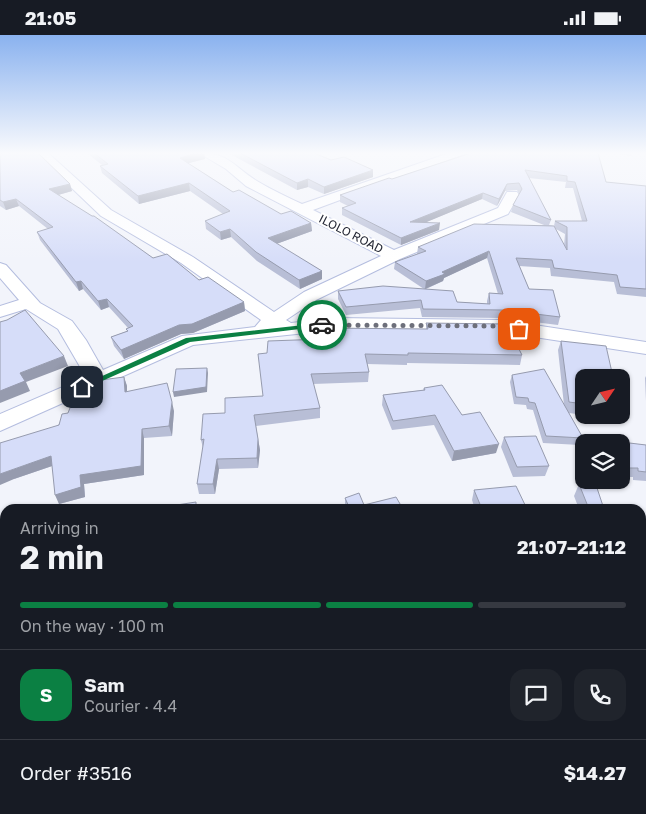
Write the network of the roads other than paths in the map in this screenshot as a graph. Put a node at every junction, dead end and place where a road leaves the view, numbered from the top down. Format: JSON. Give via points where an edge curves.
{"nodes":[{"id":1,"x":80,"y":189,"type":"edge"},
{"id":2,"x":263,"y":189,"type":"edge"},
{"id":3,"x":358,"y":189,"type":"edge"},
{"id":4,"x":512,"y":195,"type":"dead end"},
{"id":5,"x":302,"y":209,"type":"junction"},
{"id":6,"x":394,"y":255,"type":"junction"},
{"id":7,"x":0,"y":268,"type":"edge"},
{"id":8,"x":30,"y":302,"type":"junction"},
{"id":9,"x":0,"y":312,"type":"edge"},
{"id":10,"x":281,"y":324,"type":"junction"},
{"id":11,"x":646,"y":348,"type":"edge"},
{"id":12,"x":98,"y":380,"type":"junction"},
{"id":13,"x":0,"y":423,"type":"edge"}],
"edges":[{"from":1,"to":10,"type":"street","via":[[106,213],[187,260]]},
{"from":2,"to":5,"type":"street","name":"ILOLO ROAD"},
{"from":3,"to":5,"type":"street"},
{"from":4,"to":6,"type":"street","via":[[502,211]]},
{"from":5,"to":6,"type":"street","name":"ILOLO ROAD","via":[[378,250]]},
{"from":6,"to":10,"type":"street","via":[[310,297]]},
{"from":7,"to":8,"type":"street"},
{"from":8,"to":9,"type":"street"},
{"from":8,"to":12,"type":"street","via":[[65,325]]},
{"from":10,"to":11,"type":"street","via":[[501,326]]},
{"from":10,"to":12,"type":"street","via":[[252,333],[189,340]]},
{"from":12,"to":13,"type":"street"}]}
